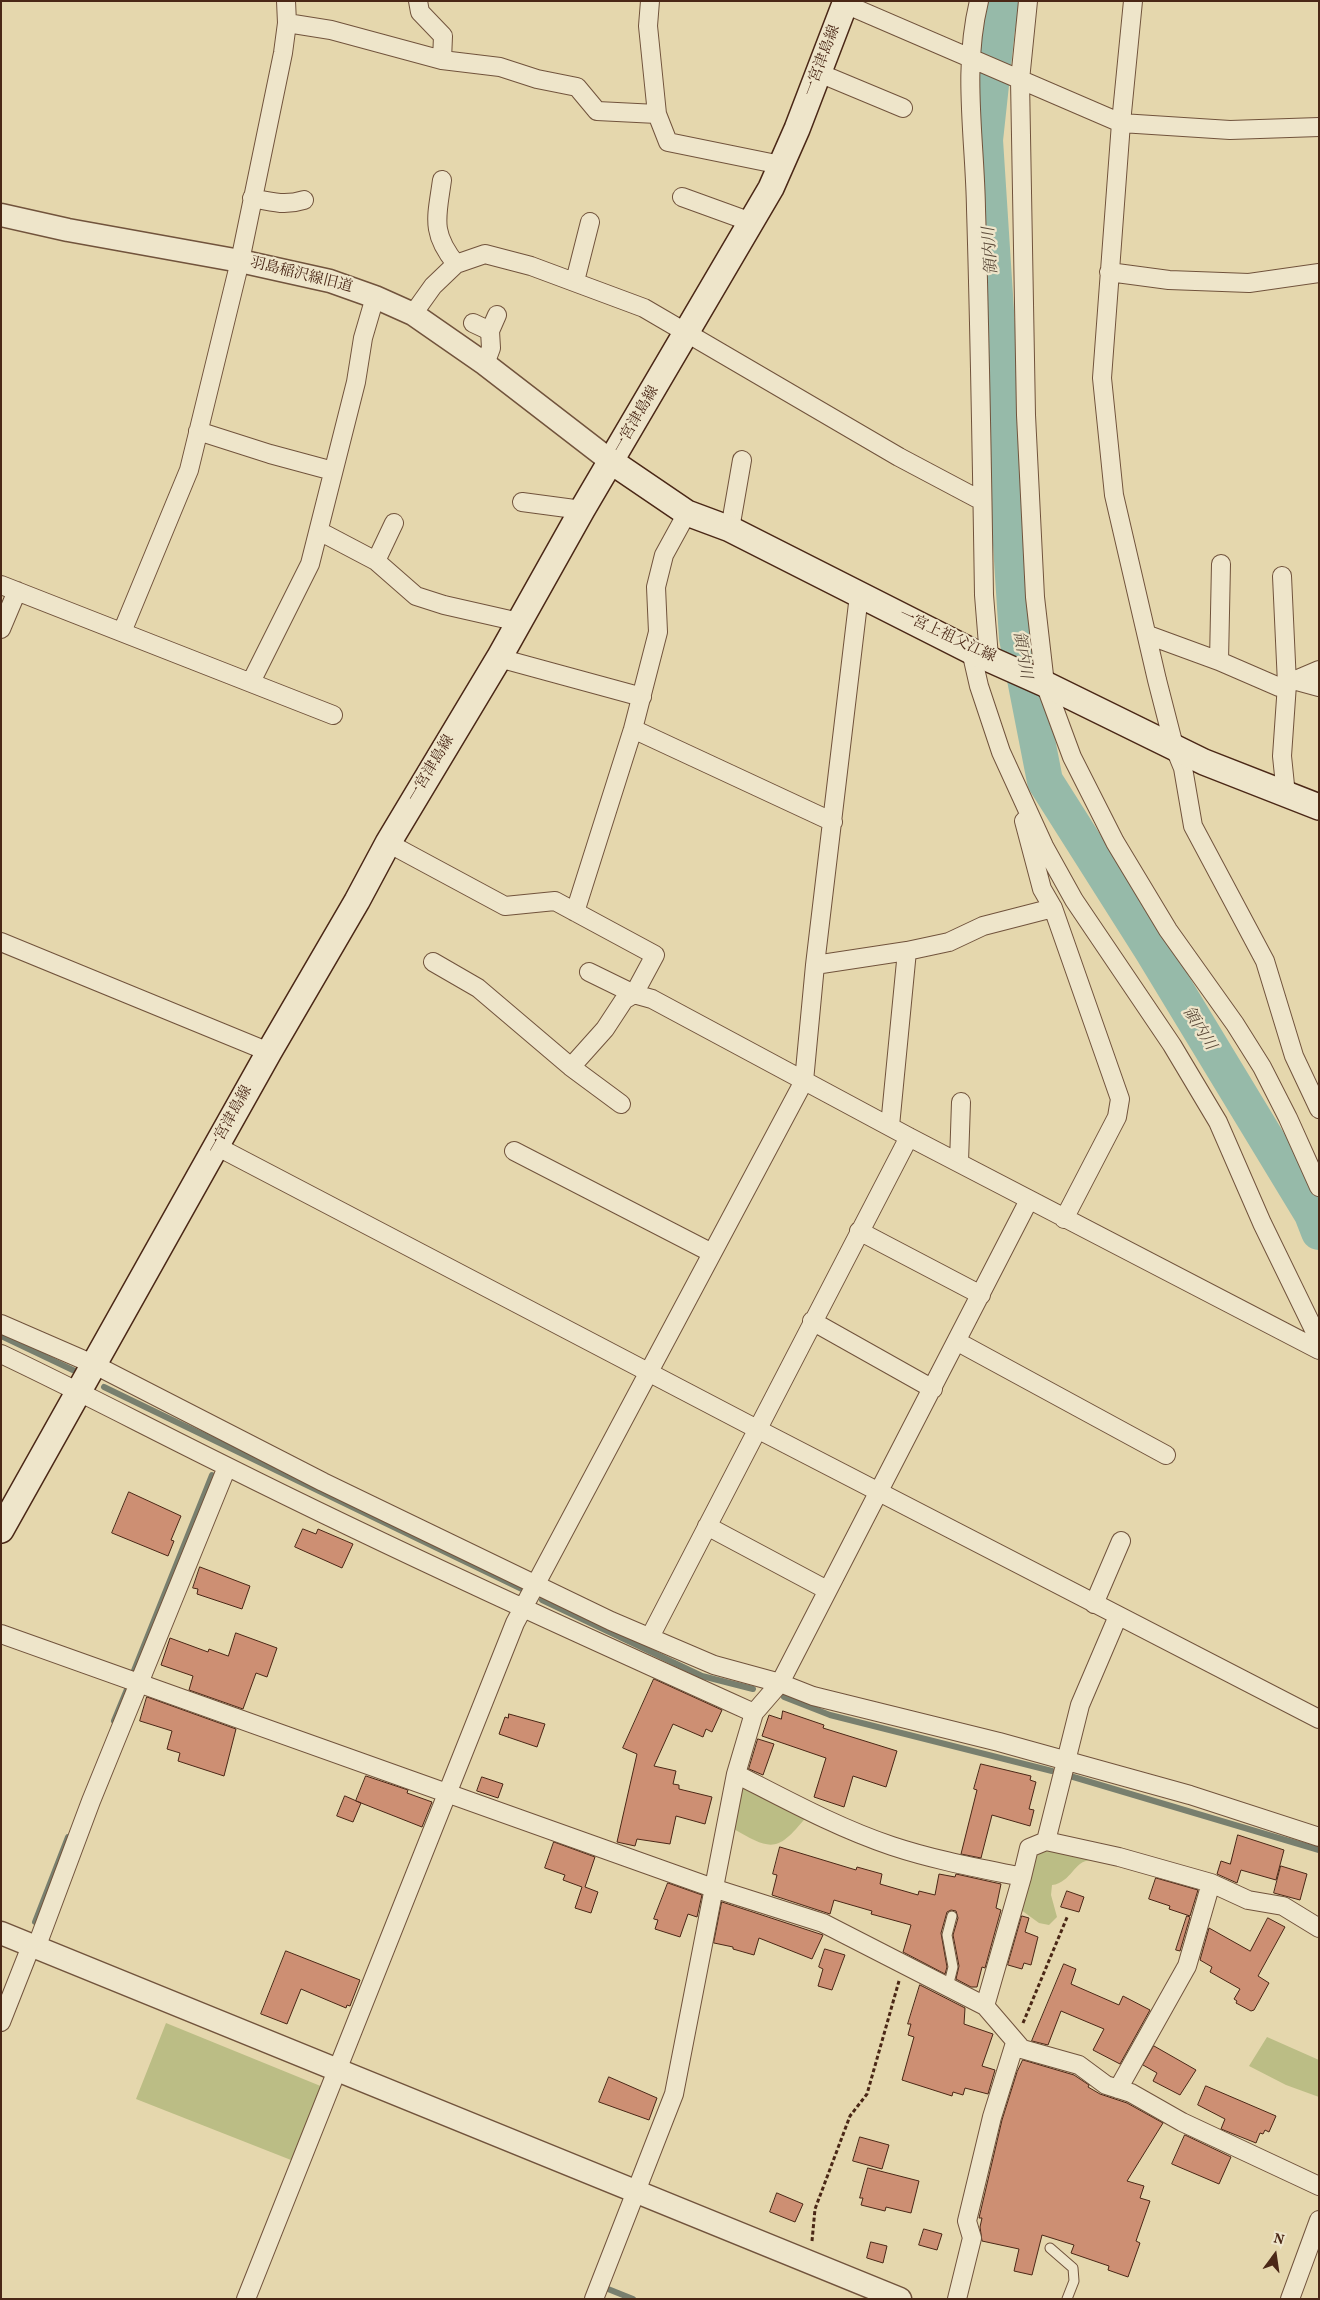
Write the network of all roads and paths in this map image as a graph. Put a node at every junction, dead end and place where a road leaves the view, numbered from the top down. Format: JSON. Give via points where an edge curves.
{"nodes":[{"id":1,"x":286,"y":1,"type":"edge"},
{"id":2,"x":418,"y":1,"type":"edge"},
{"id":3,"x":650,"y":1,"type":"edge"},
{"id":4,"x":979,"y":1,"type":"edge"},
{"id":5,"x":1028,"y":1,"type":"edge"},
{"id":6,"x":1133,"y":1,"type":"edge"},
{"id":7,"x":845,"y":3,"type":"edge"},
{"id":8,"x":287,"y":22,"type":"junction"},
{"id":9,"x":972,"y":59,"type":"junction"},
{"id":10,"x":442,"y":60,"type":"junction"},
{"id":11,"x":819,"y":72,"type":"junction"},
{"id":12,"x":1017,"y":78,"type":"junction"},
{"id":13,"x":903,"y":108,"type":"dead end"},
{"id":14,"x":657,"y":114,"type":"junction"},
{"id":15,"x":1121,"y":123,"type":"junction"},
{"id":16,"x":1319,"y":127,"type":"edge"},
{"id":17,"x":781,"y":165,"type":"junction"},
{"id":18,"x":442,"y":180,"type":"dead end"},
{"id":19,"x":682,"y":197,"type":"dead end"},
{"id":20,"x":252,"y":198,"type":"junction"},
{"id":21,"x":304,"y":200,"type":"dead end"},
{"id":22,"x":1,"y":215,"type":"edge"},
{"id":23,"x":590,"y":222,"type":"dead end"},
{"id":24,"x":751,"y":222,"type":"junction"},
{"id":25,"x":240,"y":261,"type":"junction"},
{"id":26,"x":456,"y":264,"type":"junction"},
{"id":27,"x":1110,"y":272,"type":"junction"},
{"id":28,"x":1319,"y":273,"type":"edge"},
{"id":29,"x":575,"y":281,"type":"junction"},
{"id":30,"x":375,"y":297,"type":"junction"},
{"id":31,"x":413,"y":314,"type":"junction"},
{"id":32,"x":473,"y":323,"type":"dead end"},
{"id":33,"x":688,"y":332,"type":"junction"},
{"id":34,"x":485,"y":364,"type":"junction"},
{"id":35,"x":198,"y":431,"type":"junction"},
{"id":36,"x":742,"y":460,"type":"dead end"},
{"id":37,"x":612,"y":462,"type":"junction"},
{"id":38,"x":333,"y":471,"type":"junction"},
{"id":39,"x":982,"y":501,"type":"junction"},
{"id":40,"x":522,"y":502,"type":"dead end"},
{"id":41,"x":582,"y":510,"type":"junction"},
{"id":42,"x":688,"y":513,"type":"junction"},
{"id":43,"x":394,"y":523,"type":"dead end"},
{"id":44,"x":730,"y":529,"type":"junction"},
{"id":45,"x":319,"y":531,"type":"junction"},
{"id":46,"x":376,"y":560,"type":"junction"},
{"id":47,"x":1221,"y":564,"type":"dead end"},
{"id":48,"x":1282,"y":576,"type":"dead end"},
{"id":49,"x":9,"y":588,"type":"edge"},
{"id":50,"x":859,"y":595,"type":"junction"},
{"id":51,"x":519,"y":622,"type":"junction"},
{"id":52,"x":1,"y":629,"type":"edge"},
{"id":53,"x":122,"y":632,"type":"junction"},
{"id":54,"x":1148,"y":635,"type":"junction"},
{"id":55,"x":985,"y":656,"type":"junction"},
{"id":56,"x":499,"y":658,"type":"junction"},
{"id":57,"x":1219,"y":661,"type":"junction"},
{"id":58,"x":1319,"y":670,"type":"edge"},
{"id":59,"x":251,"y":682,"type":"junction"},
{"id":60,"x":1041,"y":682,"type":"junction"},
{"id":61,"x":1292,"y":682,"type":"junction"},
{"id":62,"x":1319,"y":687,"type":"edge"},
{"id":63,"x":642,"y":697,"type":"junction"},
{"id":64,"x":333,"y":715,"type":"dead end"},
{"id":65,"x":633,"y":729,"type":"junction"},
{"id":66,"x":1174,"y":746,"type":"junction"},
{"id":67,"x":1014,"y":779,"type":"junction"},
{"id":68,"x":1286,"y":795,"type":"junction"},
{"id":69,"x":1319,"y":807,"type":"edge"},
{"id":70,"x":833,"y":822,"type":"junction"},
{"id":71,"x":388,"y":844,"type":"junction"},
{"id":72,"x":1053,"y":908,"type":"junction"},
{"id":73,"x":575,"y":912,"type":"junction"},
{"id":74,"x":1,"y":942,"type":"edge"},
{"id":75,"x":907,"y":951,"type":"junction"},
{"id":76,"x":433,"y":962,"type":"dead end"},
{"id":77,"x":815,"y":965,"type":"junction"},
{"id":78,"x":589,"y":972,"type":"dead end"},
{"id":79,"x":634,"y":994,"type":"junction"},
{"id":80,"x":270,"y":1052,"type":"junction"},
{"id":81,"x":571,"y":1067,"type":"junction"},
{"id":82,"x":804,"y":1081,"type":"junction"},
{"id":83,"x":962,"y":1102,"type":"dead end"},
{"id":84,"x":620,"y":1104,"type":"dead end"},
{"id":85,"x":1319,"y":1109,"type":"edge"},
{"id":86,"x":890,"y":1126,"type":"junction"},
{"id":87,"x":908,"y":1137,"type":"junction"},
{"id":88,"x":216,"y":1146,"type":"junction"},
{"id":89,"x":514,"y":1151,"type":"dead end"},
{"id":90,"x":959,"y":1162,"type":"junction"},
{"id":91,"x":1319,"y":1187,"type":"edge"},
{"id":92,"x":1029,"y":1200,"type":"junction"},
{"id":93,"x":1064,"y":1219,"type":"junction"},
{"id":94,"x":859,"y":1231,"type":"junction"},
{"id":95,"x":712,"y":1253,"type":"junction"},
{"id":96,"x":981,"y":1295,"type":"junction"},
{"id":97,"x":812,"y":1321,"type":"junction"},
{"id":98,"x":1,"y":1324,"type":"edge"},
{"id":99,"x":1319,"y":1340,"type":"edge"},
{"id":100,"x":958,"y":1342,"type":"junction"},
{"id":101,"x":1319,"y":1350,"type":"edge"},
{"id":102,"x":1,"y":1354,"type":"edge"},
{"id":103,"x":93,"y":1364,"type":"junction"},
{"id":104,"x":650,"y":1372,"type":"junction"},
{"id":105,"x":933,"y":1389,"type":"junction"},
{"id":106,"x":79,"y":1390,"type":"junction"},
{"id":107,"x":757,"y":1429,"type":"junction"},
{"id":108,"x":1166,"y":1455,"type":"dead end"},
{"id":109,"x":227,"y":1467,"type":"junction"},
{"id":110,"x":880,"y":1493,"type":"junction"},
{"id":111,"x":707,"y":1526,"type":"junction"},
{"id":112,"x":1,"y":1530,"type":"edge"},
{"id":113,"x":1121,"y":1541,"type":"dead end"},
{"id":114,"x":536,"y":1585,"type":"junction"},
{"id":115,"x":828,"y":1590,"type":"junction"},
{"id":116,"x":1094,"y":1604,"type":"junction"},
{"id":117,"x":523,"y":1608,"type":"junction"},
{"id":118,"x":1118,"y":1616,"type":"junction"},
{"id":119,"x":1,"y":1634,"type":"edge"},
{"id":120,"x":650,"y":1637,"type":"junction"},
{"id":121,"x":780,"y":1683,"type":"junction"},
{"id":122,"x":139,"y":1684,"type":"junction"},
{"id":123,"x":754,"y":1713,"type":"junction"},
{"id":124,"x":1319,"y":1719,"type":"edge"},
{"id":125,"x":1066,"y":1761,"type":"junction"},
{"id":126,"x":736,"y":1774,"type":"junction"},
{"id":127,"x":447,"y":1792,"type":"junction"},
{"id":128,"x":1319,"y":1837,"type":"edge"},
{"id":129,"x":1046,"y":1841,"type":"junction"},
{"id":130,"x":1022,"y":1877,"type":"junction"},
{"id":131,"x":1211,"y":1883,"type":"junction"},
{"id":132,"x":713,"y":1888,"type":"junction"},
{"id":133,"x":1068,"y":1915,"type":"dead end"},
{"id":134,"x":952,"y":1916,"type":"dead end"},
{"id":135,"x":1319,"y":1928,"type":"edge"},
{"id":136,"x":1,"y":1934,"type":"edge"},
{"id":137,"x":34,"y":1947,"type":"junction"},
{"id":138,"x":904,"y":1964,"type":"junction"},
{"id":139,"x":948,"y":1987,"type":"junction"},
{"id":140,"x":985,"y":2006,"type":"junction"},
{"id":141,"x":1,"y":2022,"type":"edge"},
{"id":142,"x":1015,"y":2043,"type":"junction"},
{"id":143,"x":337,"y":2070,"type":"junction"},
{"id":144,"x":1118,"y":2089,"type":"junction"},
{"id":145,"x":1319,"y":2186,"type":"edge"},
{"id":146,"x":637,"y":2192,"type":"junction"},
{"id":147,"x":1319,"y":2220,"type":"edge"},
{"id":148,"x":1050,"y":2248,"type":"dead end"},
{"id":149,"x":807,"y":2261,"type":"junction"},
{"id":150,"x":246,"y":2299,"type":"edge"},
{"id":151,"x":594,"y":2299,"type":"edge"},
{"id":152,"x":900,"y":2299,"type":"edge"},
{"id":153,"x":957,"y":2299,"type":"edge"},
{"id":154,"x":1067,"y":2299,"type":"edge"},
{"id":155,"x":1290,"y":2299,"type":"edge"}],
"edges":[{"from":1,"to":8,"type":"street"},
{"from":2,"to":10,"type":"street","via":[[420,12],[443,36]]},
{"from":3,"to":14,"type":"street","via":[[648,26]]},
{"from":4,"to":9,"type":"street"},
{"from":5,"to":12,"type":"street"},
{"from":6,"to":15,"type":"street"},
{"from":7,"to":9,"type":"street"},
{"from":7,"to":11,"type":"main road","name":"一宮津島線"},
{"from":8,"to":10,"type":"street"},
{"from":8,"to":20,"type":"street"},
{"from":9,"to":12,"type":"street"},
{"from":9,"to":39,"type":"street","via":[[970,88],[976,207]]},
{"from":10,"to":14,"type":"street","via":[[500,67],[577,87],[598,111]]},
{"from":11,"to":13,"type":"street"},
{"from":11,"to":17,"type":"main road","name":"一宮津島線"},
{"from":12,"to":15,"type":"street"},
{"from":12,"to":60,"type":"street","via":[[1026,424]]},
{"from":14,"to":17,"type":"street","via":[[668,142]]},
{"from":15,"to":16,"type":"street","via":[[1230,130]]},
{"from":15,"to":27,"type":"street"},
{"from":17,"to":24,"type":"main road","name":"一宮津島線"},
{"from":18,"to":26,"type":"street","via":[[436,225],[443,248]]},
{"from":19,"to":24,"type":"street"},
{"from":20,"to":21,"type":"street","via":[[279,204]]},
{"from":20,"to":25,"type":"street"},
{"from":22,"to":25,"type":"street","name":"羽島稲沢線旧道"},
{"from":23,"to":29,"type":"street"},
{"from":24,"to":33,"type":"main road","name":"一宮津島線"},
{"from":25,"to":30,"type":"street","name":"羽島稲沢線旧道","via":[[330,281]]},
{"from":25,"to":35,"type":"street"},
{"from":26,"to":29,"type":"street","via":[[485,254]]},
{"from":26,"to":31,"type":"street","via":[[433,286]]},
{"from":27,"to":28,"type":"street","via":[[1168,280],[1249,283]]},
{"from":27,"to":54,"type":"street","via":[[1102,378],[1114,496]]},
{"from":29,"to":33,"type":"street","via":[[644,308]]},
{"from":30,"to":31,"type":"street","name":"羽島稲沢線旧道"},
{"from":30,"to":38,"type":"street"},
{"from":31,"to":34,"type":"street","name":"羽島稲沢線旧道"},
{"from":32,"to":34,"type":"street","via":[[493,323],[491,348]]},
{"from":33,"to":37,"type":"main road","name":"一宮津島線"},
{"from":33,"to":39,"type":"street","via":[[798,399]]},
{"from":34,"to":37,"type":"street","name":"羽島稲沢線旧道"},
{"from":35,"to":38,"type":"street"},
{"from":35,"to":53,"type":"street","via":[[189,470]]},
{"from":36,"to":44,"type":"street"},
{"from":37,"to":41,"type":"main road","name":"一宮津島線"},
{"from":37,"to":42,"type":"main road","name":"一宮上祖父江線"},
{"from":38,"to":45,"type":"street"},
{"from":39,"to":55,"type":"street"},
{"from":40,"to":41,"type":"street"},
{"from":41,"to":51,"type":"main road","name":"一宮津島線"},
{"from":42,"to":44,"type":"main road","name":"一宮上祖父江線"},
{"from":42,"to":63,"type":"street","via":[[664,555],[656,587],[658,632]]},
{"from":43,"to":46,"type":"street"},
{"from":44,"to":50,"type":"main road","name":"一宮上祖父江線"},
{"from":45,"to":46,"type":"street"},
{"from":45,"to":59,"type":"street","via":[[310,564]]},
{"from":46,"to":51,"type":"street","via":[[416,596]]},
{"from":47,"to":57,"type":"street"},
{"from":48,"to":61,"type":"street"},
{"from":49,"to":52,"type":"street"},
{"from":49,"to":53,"type":"street"},
{"from":50,"to":55,"type":"main road","name":"一宮上祖父江線"},
{"from":50,"to":70,"type":"street"},
{"from":51,"to":56,"type":"main road","name":"一宮津島線"},
{"from":53,"to":59,"type":"street"},
{"from":54,"to":57,"type":"street"},
{"from":54,"to":66,"type":"street"},
{"from":55,"to":60,"type":"main road","name":"一宮上祖父江線"},
{"from":55,"to":67,"type":"street","via":[[979,686],[1001,752]]},
{"from":56,"to":63,"type":"street"},
{"from":56,"to":71,"type":"main road","name":"一宮津島線"},
{"from":57,"to":61,"type":"street","via":[[1279,687]]},
{"from":58,"to":61,"type":"street"},
{"from":59,"to":64,"type":"street"},
{"from":60,"to":66,"type":"main road","name":"一宮上祖父江線"},
{"from":60,"to":91,"type":"street","via":[[1072,757],[1115,842],[1168,930],[1262,1067]]},
{"from":61,"to":62,"type":"street"},
{"from":61,"to":68,"type":"street","via":[[1282,756]]},
{"from":63,"to":65,"type":"street"},
{"from":65,"to":70,"type":"street"},
{"from":65,"to":73,"type":"street"},
{"from":66,"to":68,"type":"main road","name":"一宮上祖父江線","via":[[1204,762]]},
{"from":66,"to":85,"type":"street","via":[[1183,768],[1193,826],[1266,961],[1294,1056]]},
{"from":67,"to":72,"type":"street","via":[[1042,889]]},
{"from":67,"to":99,"type":"street","via":[[1044,846],[1074,900],[1172,1045],[1218,1122],[1262,1223]]},
{"from":68,"to":69,"type":"main road","name":"一宮上祖父江線"},
{"from":70,"to":77,"type":"street"},
{"from":71,"to":73,"type":"street","via":[[505,906],[555,901]]},
{"from":71,"to":80,"type":"main road","name":"一宮津島線"},
{"from":72,"to":75,"type":"street","via":[[984,926],[949,942]]},
{"from":72,"to":93,"type":"street","via":[[1120,1099],[1117,1117]]},
{"from":73,"to":79,"type":"street","via":[[655,955]]},
{"from":74,"to":80,"type":"street"},
{"from":75,"to":77,"type":"street"},
{"from":75,"to":86,"type":"street"},
{"from":76,"to":81,"type":"street","via":[[478,988]]},
{"from":77,"to":82,"type":"street"},
{"from":78,"to":79,"type":"street"},
{"from":79,"to":81,"type":"street","via":[[624,1000],[605,1029]]},
{"from":79,"to":82,"type":"street","via":[[652,999]]},
{"from":80,"to":88,"type":"main road","name":"一宮津島線"},
{"from":81,"to":84,"type":"street"},
{"from":82,"to":86,"type":"street"},
{"from":82,"to":95,"type":"street"},
{"from":83,"to":90,"type":"street"},
{"from":86,"to":87,"type":"street"},
{"from":87,"to":90,"type":"street"},
{"from":87,"to":94,"type":"street"},
{"from":88,"to":103,"type":"main road","name":"一宮津島線"},
{"from":88,"to":104,"type":"street"},
{"from":89,"to":95,"type":"street"},
{"from":90,"to":92,"type":"street"},
{"from":92,"to":93,"type":"street"},
{"from":92,"to":96,"type":"street"},
{"from":93,"to":101,"type":"street"},
{"from":94,"to":96,"type":"street"},
{"from":94,"to":97,"type":"street"},
{"from":95,"to":104,"type":"street"},
{"from":96,"to":100,"type":"street"},
{"from":97,"to":105,"type":"street"},
{"from":97,"to":107,"type":"street"},
{"from":98,"to":103,"type":"street"},
{"from":100,"to":105,"type":"street"},
{"from":100,"to":108,"type":"street"},
{"from":102,"to":106,"type":"street"},
{"from":103,"to":106,"type":"main road","name":"一宮津島線"},
{"from":103,"to":114,"type":"street","via":[[322,1482]]},
{"from":104,"to":107,"type":"street"},
{"from":104,"to":114,"type":"street"},
{"from":105,"to":110,"type":"street"},
{"from":106,"to":109,"type":"street"},
{"from":106,"to":112,"type":"main road","name":"一宮津島線"},
{"from":107,"to":110,"type":"street"},
{"from":107,"to":111,"type":"street"},
{"from":109,"to":117,"type":"street"},
{"from":109,"to":122,"type":"street"},
{"from":110,"to":115,"type":"street"},
{"from":110,"to":116,"type":"street"},
{"from":111,"to":115,"type":"street"},
{"from":111,"to":120,"type":"street"},
{"from":113,"to":116,"type":"street"},
{"from":114,"to":117,"type":"street"},
{"from":114,"to":120,"type":"street"},
{"from":115,"to":121,"type":"street"},
{"from":116,"to":118,"type":"street"},
{"from":117,"to":123,"type":"street"},
{"from":117,"to":127,"type":"street"},
{"from":118,"to":124,"type":"street"},
{"from":118,"to":125,"type":"street","via":[[1080,1705]]},
{"from":119,"to":122,"type":"street"},
{"from":120,"to":121,"type":"street","via":[[714,1665]]},
{"from":121,"to":123,"type":"street"},
{"from":121,"to":125,"type":"street","via":[[813,1696]]},
{"from":122,"to":127,"type":"street"},
{"from":122,"to":137,"type":"street"},
{"from":123,"to":126,"type":"street"},
{"from":125,"to":128,"type":"street","via":[[1190,1795]]},
{"from":125,"to":129,"type":"street"},
{"from":126,"to":130,"type":"street","via":[[824,1819],[892,1846]]},
{"from":126,"to":132,"type":"street"},
{"from":127,"to":132,"type":"street"},
{"from":127,"to":143,"type":"street"},
{"from":129,"to":130,"type":"street","via":[[1029,1848]]},
{"from":129,"to":131,"type":"street","via":[[1119,1857]]},
{"from":130,"to":140,"type":"street"},
{"from":131,"to":135,"type":"street","via":[[1248,1900],[1283,1906]]},
{"from":131,"to":144,"type":"street","via":[[1187,1966]]},
{"from":132,"to":138,"type":"street","via":[[823,1923]]},
{"from":132,"to":146,"type":"street","via":[[674,2094]]},
{"from":133,"to":142,"type":"path"},
{"from":134,"to":139,"type":"lane","via":[[947,1935],[953,1967]]},
{"from":136,"to":137,"type":"street"},
{"from":137,"to":141,"type":"street"},
{"from":137,"to":143,"type":"street"},
{"from":138,"to":139,"type":"street"},
{"from":138,"to":149,"type":"path","via":[[868,2094],[850,2116],[815,2209]]},
{"from":139,"to":140,"type":"street"},
{"from":140,"to":142,"type":"street"},
{"from":142,"to":144,"type":"street","via":[[1022,2049],[1079,2065],[1106,2085]]},
{"from":142,"to":153,"type":"street","via":[[992,2117],[967,2221],[972,2238]]},
{"from":143,"to":146,"type":"street"},
{"from":143,"to":150,"type":"street"},
{"from":144,"to":145,"type":"street"},
{"from":146,"to":149,"type":"street"},
{"from":146,"to":151,"type":"street"},
{"from":147,"to":155,"type":"street"},
{"from":148,"to":154,"type":"lane","via":[[1073,2268],[1074,2281]]},
{"from":149,"to":152,"type":"street"}]}
